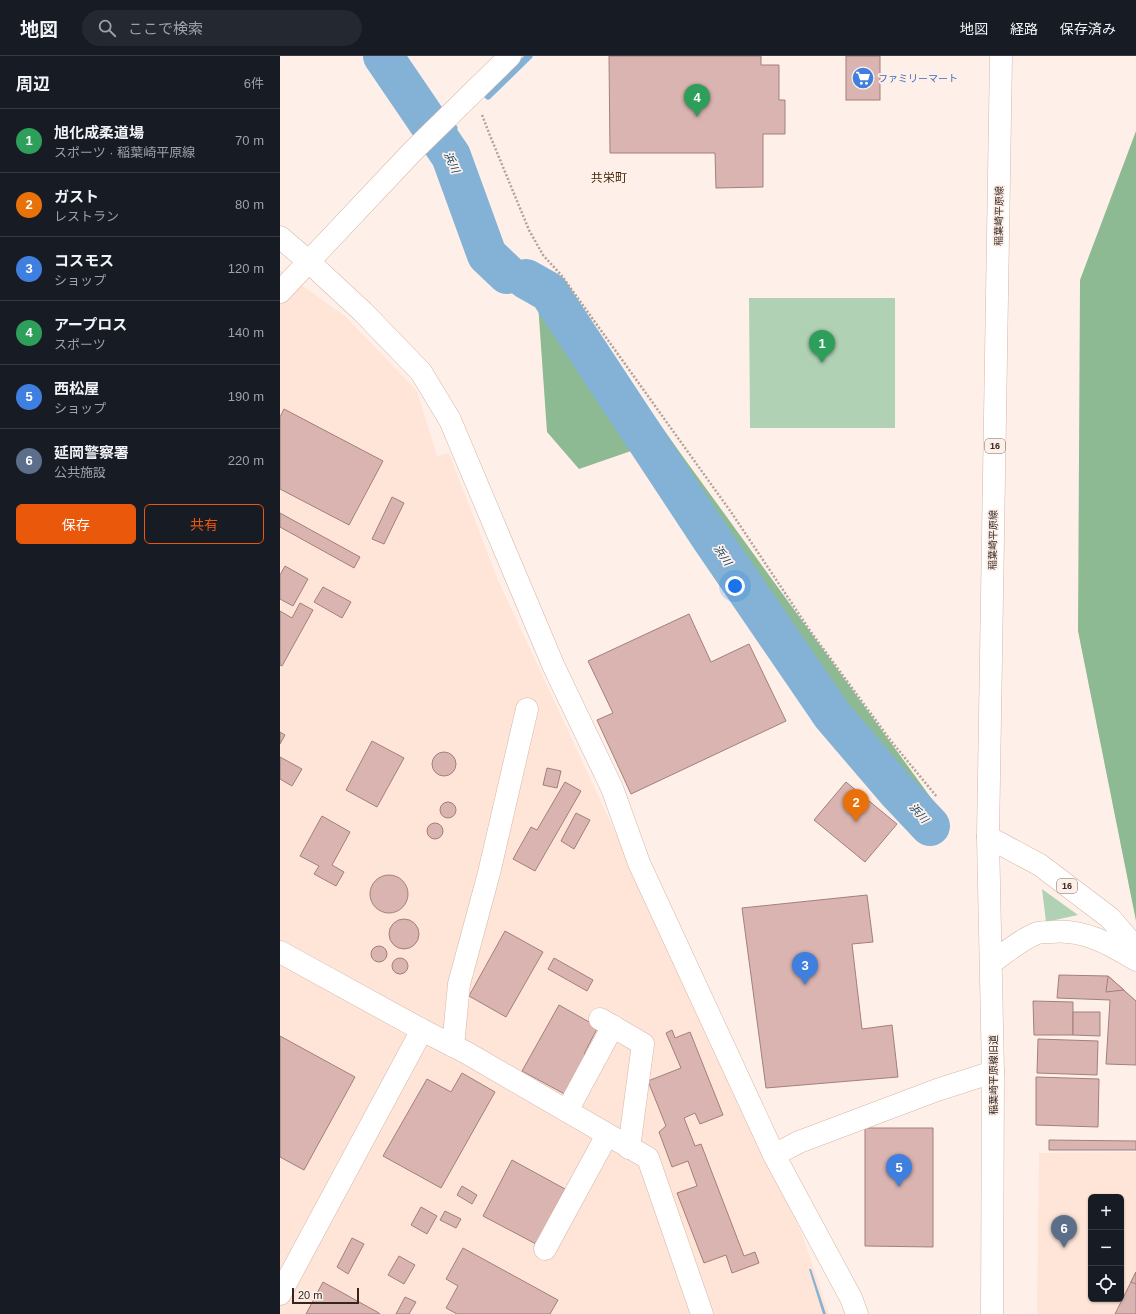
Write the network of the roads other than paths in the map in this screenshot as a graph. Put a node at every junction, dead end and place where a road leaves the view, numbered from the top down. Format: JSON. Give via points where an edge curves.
{"nodes":[{"id":1,"x":510,"y":56,"type":"edge"},
{"id":2,"x":1001,"y":56,"type":"edge"},
{"id":3,"x":280,"y":237,"type":"edge"},
{"id":4,"x":308,"y":261,"type":"junction"},
{"id":5,"x":280,"y":292,"type":"edge"},
{"id":6,"x":527,"y":709,"type":"dead end"},
{"id":7,"x":988,"y":836,"type":"junction"},
{"id":8,"x":1136,"y":948,"type":"edge"},
{"id":9,"x":280,"y":952,"type":"edge"},
{"id":10,"x":1136,"y":960,"type":"edge"},
{"id":11,"x":991,"y":963,"type":"junction"},
{"id":12,"x":422,"y":1030,"type":"junction"},
{"id":13,"x":453,"y":1046,"type":"junction"},
{"id":14,"x":993,"y":1072,"type":"junction"},
{"id":15,"x":567,"y":1111,"type":"junction"},
{"id":16,"x":607,"y":1135,"type":"junction"},
{"id":17,"x":629,"y":1148,"type":"junction"},
{"id":18,"x":774,"y":1155,"type":"junction"},
{"id":19,"x":545,"y":1249,"type":"dead end"},
{"id":20,"x":827,"y":1254,"type":"junction"},
{"id":21,"x":280,"y":1294,"type":"edge"},
{"id":22,"x":704,"y":1310,"type":"edge"},
{"id":23,"x":844,"y":1314,"type":"edge"},
{"id":24,"x":858,"y":1314,"type":"edge"},
{"id":25,"x":992,"y":1314,"type":"edge"}],
"edges":[{"from":1,"to":4,"type":"street","via":[[413,151]]},
{"from":2,"to":7,"type":"street","name":"稲葉崎平原線","number":"16"},
{"from":3,"to":4,"type":"street"},
{"from":4,"to":5,"type":"street"},
{"from":4,"to":18,"type":"street","via":[[364,312],[421,372],[450,420],[554,668],[612,788],[639,863]]},
{"from":6,"to":13,"type":"street","via":[[489,873],[459,984]]},
{"from":7,"to":8,"type":"street","number":"16","via":[[1040,865],[1110,918]]},
{"from":7,"to":11,"type":"street","name":"稲葉崎平原線旧道"},
{"from":9,"to":12,"type":"street"},
{"from":10,"to":11,"type":"street","via":[[1090,935],[1059,930],[1036,933]]},
{"from":11,"to":14,"type":"street","name":"稲葉崎平原線旧道"},
{"from":12,"to":13,"type":"street"},
{"from":12,"to":21,"type":"street"},
{"from":13,"to":15,"type":"street"},
{"from":14,"to":18,"type":"street","via":[[806,1139]]},
{"from":14,"to":25,"type":"street","name":"稲葉崎平原線旧道"},
{"from":15,"to":16,"type":"street"},
{"from":15,"to":17,"type":"street","via":[[606,1023],[643,1044]]},
{"from":16,"to":17,"type":"street"},
{"from":16,"to":19,"type":"street"},
{"from":17,"to":22,"type":"street","via":[[648,1158]]},
{"from":18,"to":20,"type":"street"},
{"from":20,"to":23,"type":"street"},
{"from":20,"to":24,"type":"street"}]}
